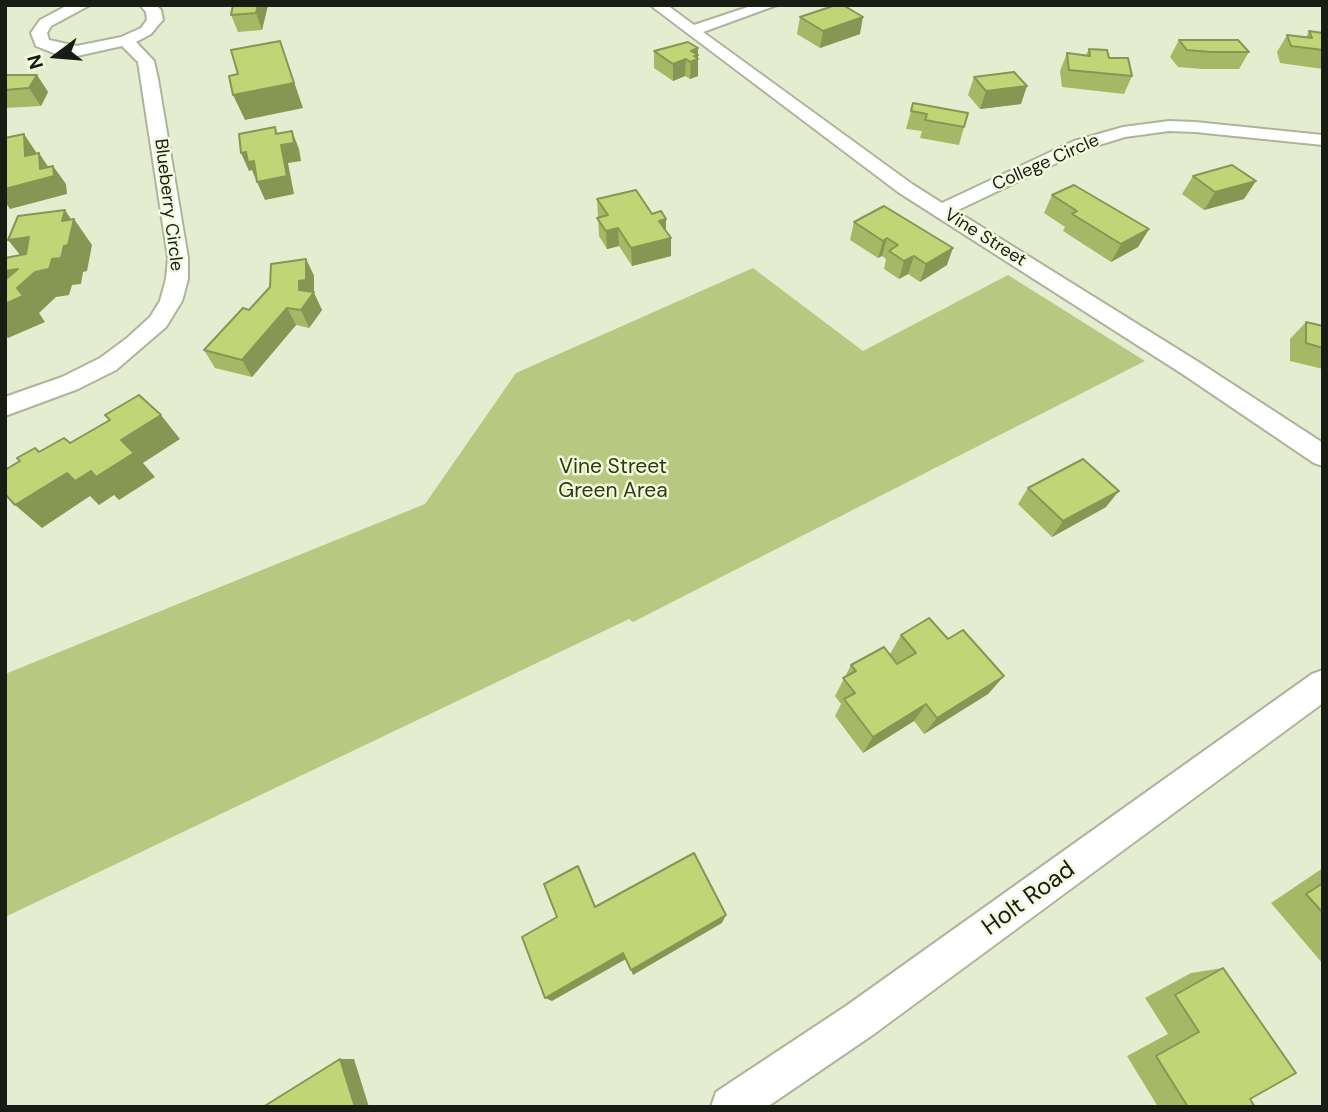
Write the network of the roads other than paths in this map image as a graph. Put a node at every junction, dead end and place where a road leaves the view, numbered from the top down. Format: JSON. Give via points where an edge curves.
{"nodes":[{"id":1,"x":83,"y":5,"type":"edge"},
{"id":2,"x":147,"y":5,"type":"edge"},
{"id":3,"x":657,"y":5,"type":"edge"},
{"id":4,"x":770,"y":5,"type":"edge"},
{"id":5,"x":693,"y":30,"type":"junction"},
{"id":6,"x":126,"y":41,"type":"junction"},
{"id":7,"x":1323,"y":140,"type":"edge"},
{"id":8,"x":941,"y":211,"type":"junction"},
{"id":9,"x":5,"y":407,"type":"edge"},
{"id":10,"x":1323,"y":456,"type":"edge"},
{"id":11,"x":1323,"y":684,"type":"edge"},
{"id":12,"x":731,"y":1107,"type":"edge"}],
"edges":[{"from":1,"to":6,"type":"street","via":[[46,23],[39,33],[42,43],[77,51]]},
{"from":2,"to":6,"type":"street","via":[[155,20],[146,31]]},
{"from":3,"to":5,"type":"street","name":"Vine Street"},
{"from":4,"to":5,"type":"street"},
{"from":5,"to":8,"type":"street","name":"Vine Street","via":[[858,155]]},
{"from":6,"to":9,"type":"street","name":"Blueberry Circle","via":[[146,61],[150,79],[178,258],[172,301],[158,322],[108,364]]},
{"from":7,"to":8,"type":"street","name":"College Circle","via":[[1195,127],[1123,132],[1080,145]]},
{"from":8,"to":10,"type":"street","name":"Vine Street"},
{"from":11,"to":12,"type":"street","name":"Holt Road","via":[[871,1012]]}]}
